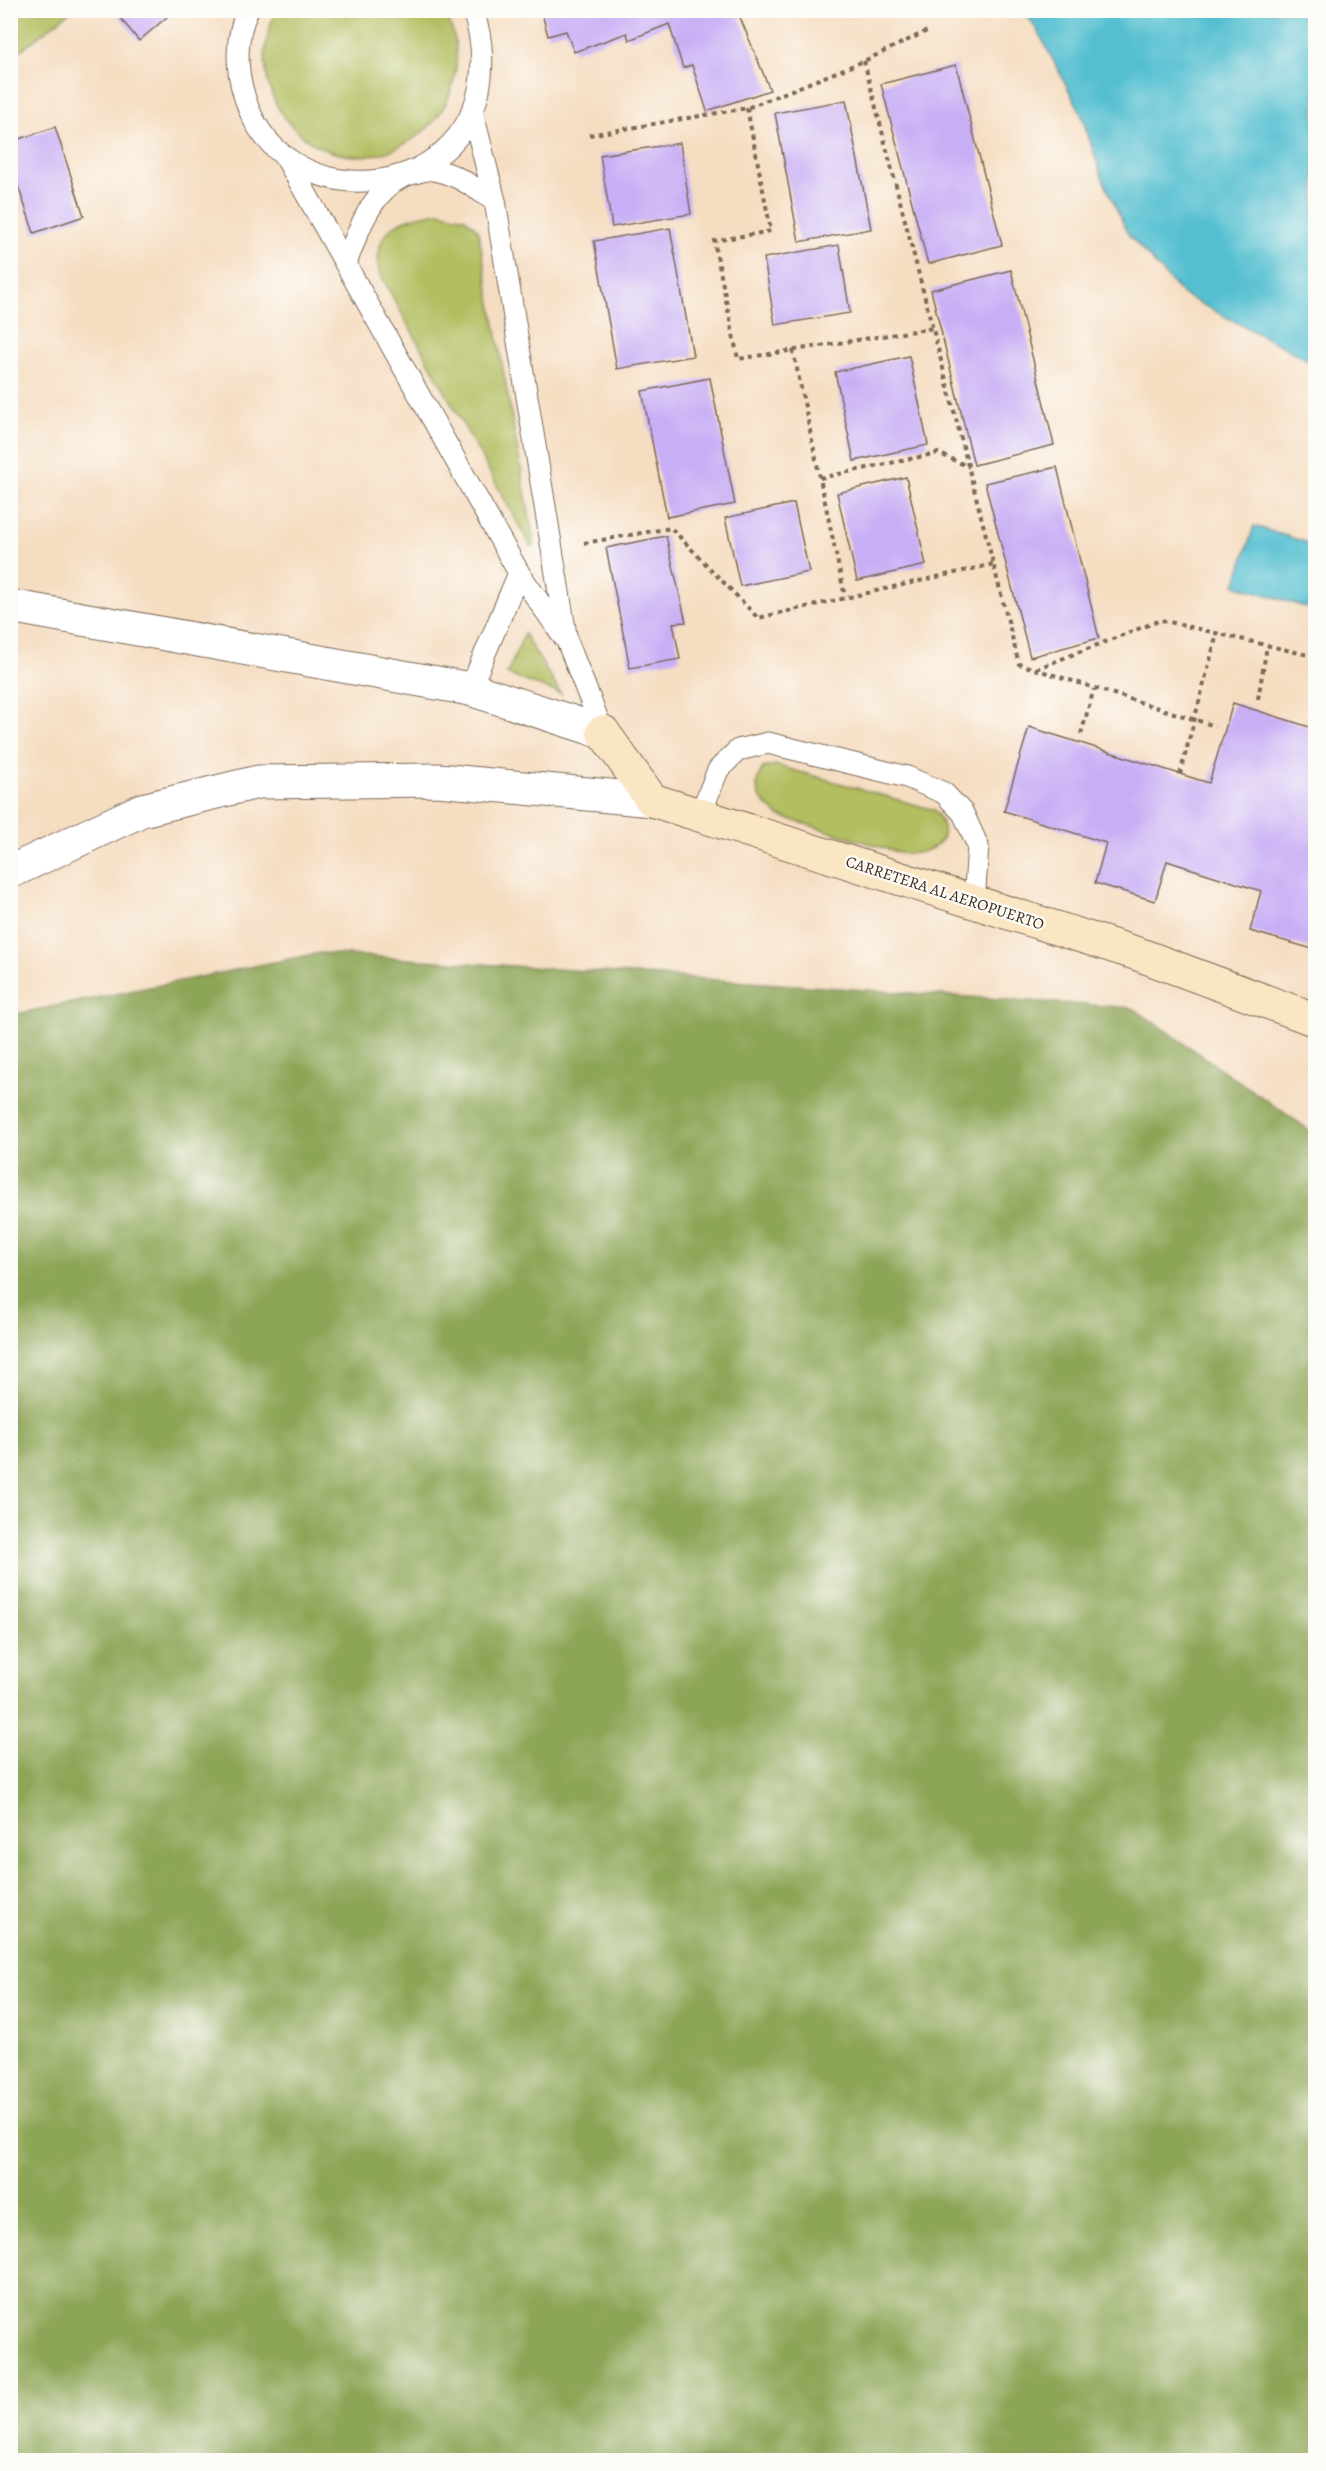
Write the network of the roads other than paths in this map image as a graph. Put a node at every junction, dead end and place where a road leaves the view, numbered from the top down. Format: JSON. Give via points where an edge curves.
{"nodes":[{"id":1,"x":248,"y":10,"type":"edge"},
{"id":2,"x":472,"y":10,"type":"edge"},
{"id":3,"x":472,"y":110,"type":"junction"},
{"id":4,"x":286,"y":158,"type":"junction"},
{"id":5,"x":402,"y":175,"type":"junction"},
{"id":6,"x":495,"y":201,"type":"junction"},
{"id":7,"x":346,"y":264,"type":"junction"},
{"id":8,"x":519,"y":573,"type":"junction"},
{"id":9,"x":10,"y":606,"type":"edge"},
{"id":10,"x":567,"y":641,"type":"junction"},
{"id":11,"x":470,"y":689,"type":"junction"},
{"id":12,"x":603,"y":732,"type":"junction"},
{"id":13,"x":652,"y":800,"type":"junction"},
{"id":14,"x":700,"y":815,"type":"junction"},
{"id":15,"x":10,"y":872,"type":"edge"},
{"id":16,"x":974,"y":902,"type":"junction"},
{"id":17,"x":1316,"y":1020,"type":"edge"}],
"edges":[{"from":1,"to":4,"type":"lane","via":[[240,37],[240,82],[256,125]]},
{"from":2,"to":3,"type":"lane","via":[[483,62]]},
{"from":3,"to":5,"type":"lane","via":[[444,150],[425,165]]},
{"from":3,"to":6,"type":"lane"},
{"from":4,"to":5,"type":"lane","via":[[307,171],[355,183],[379,182]]},
{"from":4,"to":7,"type":"lane"},
{"from":5,"to":6,"type":"lane","via":[[432,169],[460,179]]},
{"from":5,"to":7,"type":"lane","via":[[379,195],[358,230]]},
{"from":6,"to":10,"type":"lane"},
{"from":7,"to":8,"type":"lane"},
{"from":8,"to":10,"type":"lane"},
{"from":8,"to":11,"type":"lane"},
{"from":9,"to":11,"type":"street"},
{"from":10,"to":12,"type":"lane"},
{"from":11,"to":12,"type":"street"},
{"from":12,"to":13,"type":"main road"},
{"from":13,"to":14,"type":"main road","name":"CARRETERA AL AEROPUERTO"},
{"from":13,"to":15,"type":"street","via":[[438,780],[258,782],[142,810]]},
{"from":14,"to":16,"type":"main road","name":"CARRETERA AL AEROPUERTO"},
{"from":14,"to":16,"type":"lane","via":[[718,770],[738,750],[768,743],[907,777],[945,793],[963,813],[978,846]]},
{"from":16,"to":17,"type":"main road","name":"CARRETERA AL AEROPUERTO","via":[[1138,954]]}]}
